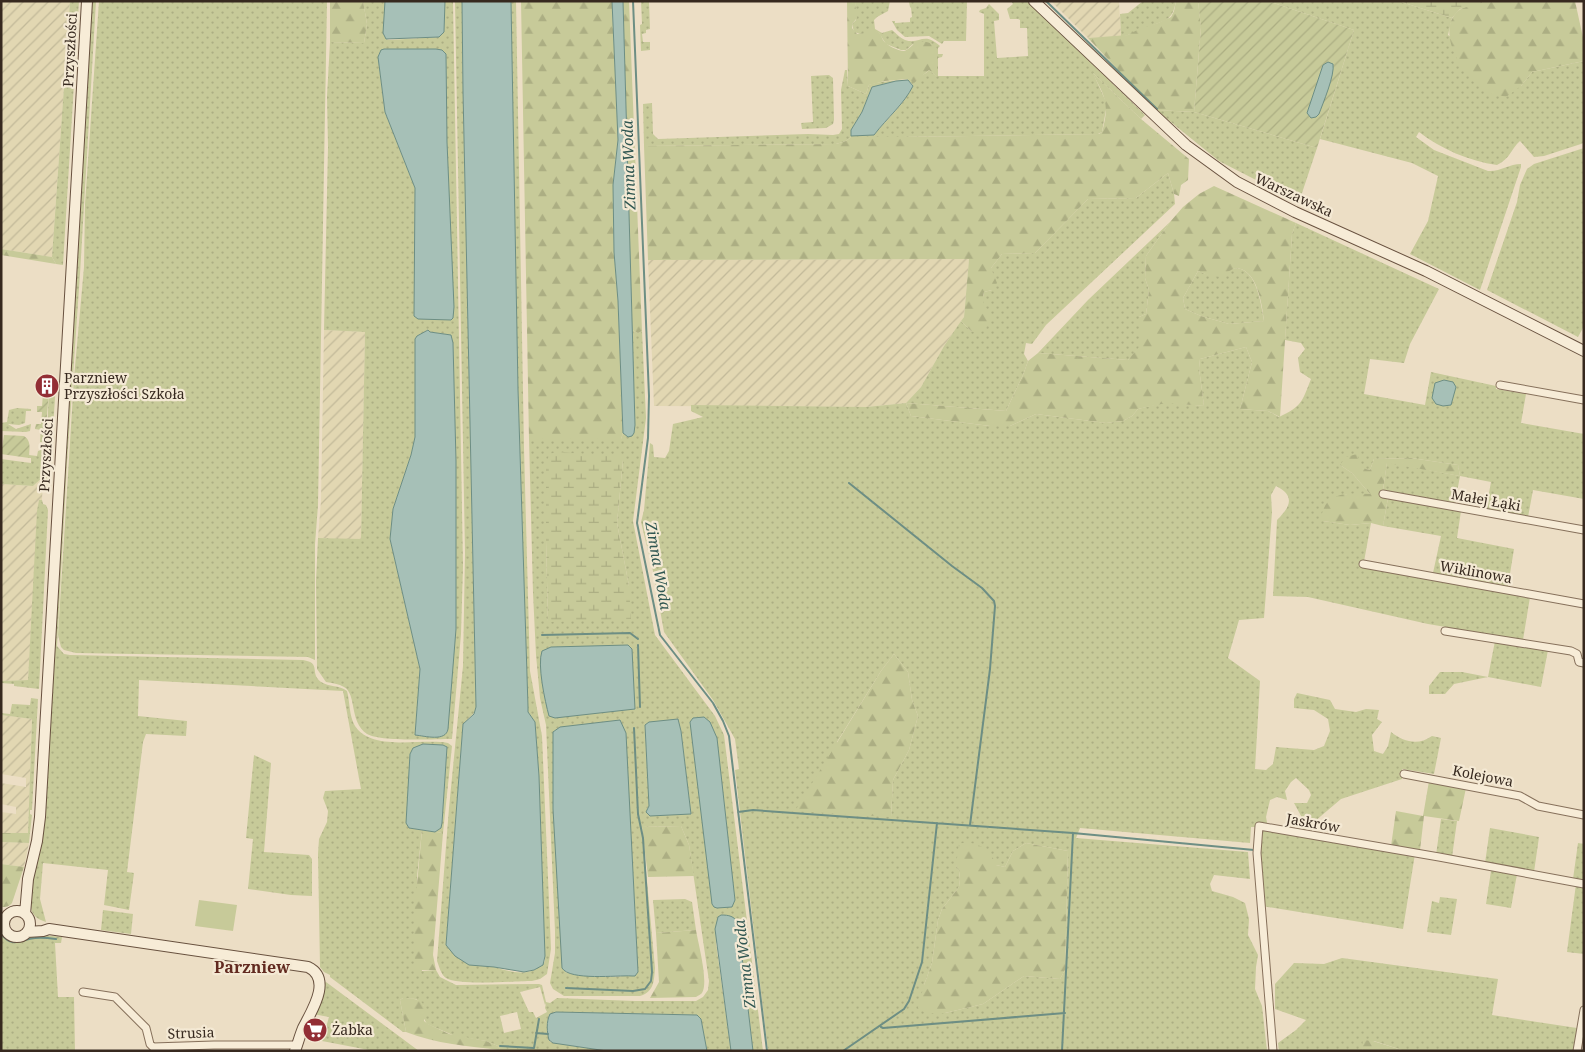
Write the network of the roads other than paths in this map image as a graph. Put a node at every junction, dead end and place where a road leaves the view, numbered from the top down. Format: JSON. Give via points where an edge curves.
{"nodes":[{"id":1,"x":87,"y":1,"type":"edge"},
{"id":2,"x":1034,"y":1,"type":"edge"},
{"id":3,"x":1584,"y":351,"type":"edge"},
{"id":4,"x":1500,"y":385,"type":"dead end"},
{"id":5,"x":1584,"y":400,"type":"edge"},
{"id":6,"x":1384,"y":494,"type":"dead end"},
{"id":7,"x":1584,"y":530,"type":"edge"},
{"id":8,"x":1363,"y":564,"type":"dead end"},
{"id":9,"x":1584,"y":604,"type":"edge"},
{"id":10,"x":1445,"y":631,"type":"dead end"},
{"id":11,"x":1584,"y":663,"type":"edge"},
{"id":12,"x":1404,"y":774,"type":"dead end"},
{"id":13,"x":1584,"y":815,"type":"edge"},
{"id":14,"x":28,"y":879,"type":"junction"},
{"id":15,"x":1584,"y":884,"type":"edge"},
{"id":16,"x":27,"y":918,"type":"junction"},
{"id":17,"x":5,"y":920,"type":"edge"},
{"id":18,"x":49,"y":929,"type":"junction"},
{"id":19,"x":27,"y":932,"type":"junction"},
{"id":20,"x":83,"y":992,"type":"dead end"},
{"id":21,"x":1584,"y":1010,"type":"edge"},
{"id":22,"x":296,"y":1048,"type":"edge"},
{"id":23,"x":1273,"y":1051,"type":"edge"},
{"id":24,"x":1577,"y":1051,"type":"edge"}],
"edges":[{"from":1,"to":14,"type":"street","name":"Przyszłości","via":[[40,817]]},
{"from":2,"to":3,"type":"street","name":"Warszawska","via":[[1186,146],[1237,182],[1426,271]]},
{"from":4,"to":5,"type":"street"},
{"from":6,"to":7,"type":"street","name":"Małej Łąki"},
{"from":8,"to":9,"type":"street","name":"Wiklinowa"},
{"from":10,"to":11,"type":"street","via":[[1571,651],[1577,654],[1579,662]]},
{"from":12,"to":13,"type":"street","name":"Kolejowa","via":[[1520,796],[1538,806]]},
{"from":14,"to":16,"type":"street","name":"Przyszłości"},
{"from":14,"to":17,"type":"street","name":"Przyszłości"},
{"from":15,"to":23,"type":"street","name":"Jaskrów","via":[[1259,826],[1257,853]]},
{"from":16,"to":17,"type":"street","via":[[20,912]]},
{"from":16,"to":18,"type":"street"},
{"from":16,"to":19,"type":"street"},
{"from":17,"to":19,"type":"street","via":[[8,934],[15,938]]},
{"from":18,"to":19,"type":"street"},
{"from":18,"to":22,"type":"street","via":[[305,966],[313,970],[318,980],[317,1000]]},
{"from":20,"to":22,"type":"street","name":"Strusia","via":[[115,997],[146,1028],[153,1047]]},
{"from":21,"to":24,"type":"street"}]}
